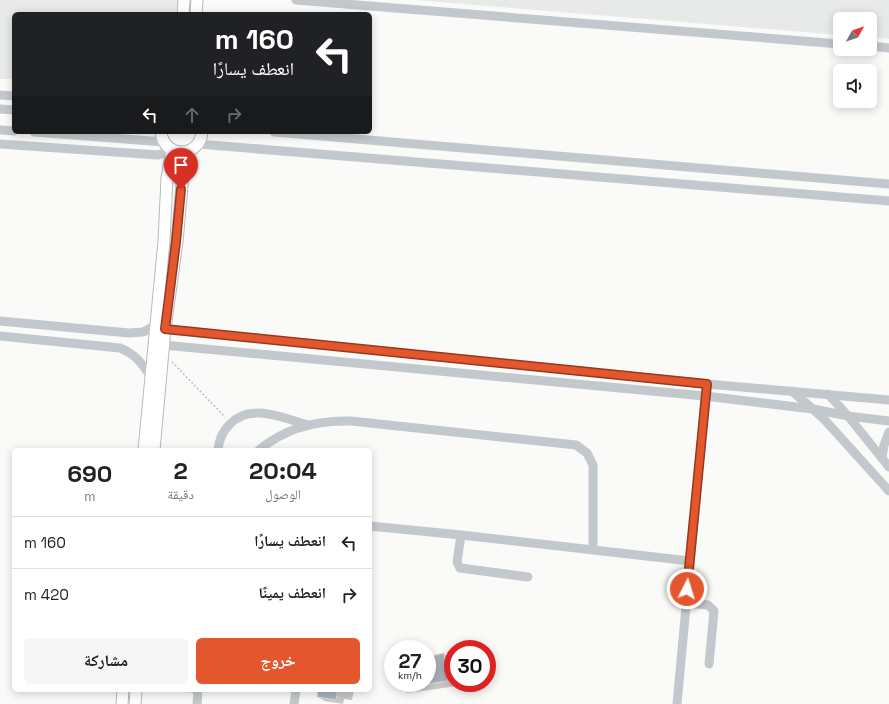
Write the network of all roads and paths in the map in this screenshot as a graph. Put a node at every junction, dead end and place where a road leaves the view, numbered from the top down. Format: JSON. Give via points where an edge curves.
{"nodes":[{"id":1,"x":184,"y":0,"type":"edge"},
{"id":2,"x":197,"y":0,"type":"edge"},
{"id":3,"x":296,"y":0,"type":"edge"},
{"id":4,"x":183,"y":12,"type":"edge"},
{"id":5,"x":196,"y":12,"type":"edge"},
{"id":6,"x":833,"y":43,"type":"edge"},
{"id":7,"x":877,"y":47,"type":"edge"},
{"id":8,"x":889,"y":48,"type":"edge"},
{"id":9,"x":0,"y":95,"type":"edge"},
{"id":10,"x":12,"y":96,"type":"edge"},
{"id":11,"x":0,"y":109,"type":"edge"},
{"id":12,"x":12,"y":110,"type":"edge"},
{"id":13,"x":0,"y":130,"type":"edge"},
{"id":14,"x":12,"y":131,"type":"edge"},
{"id":15,"x":58,"y":134,"type":"edge"},
{"id":16,"x":201,"y":134,"type":"edge"},
{"id":17,"x":275,"y":134,"type":"edge"},
{"id":18,"x":299,"y":134,"type":"edge"},
{"id":19,"x":166,"y":143,"type":"edge"},
{"id":20,"x":0,"y":144,"type":"edge"},
{"id":21,"x":198,"y":144,"type":"junction"},
{"id":22,"x":274,"y":150,"type":"junction"},
{"id":23,"x":185,"y":152,"type":"junction"},
{"id":24,"x":670,"y":165,"type":"junction"},
{"id":25,"x":669,"y":182,"type":"junction"},
{"id":26,"x":889,"y":184,"type":"edge"},
{"id":27,"x":889,"y":201,"type":"edge"},
{"id":28,"x":164,"y":241,"type":"junction"},
{"id":29,"x":176,"y":242,"type":"junction"},
{"id":30,"x":0,"y":321,"type":"edge"},
{"id":31,"x":160,"y":327,"type":"junction"},
{"id":32,"x":122,"y":333,"type":"junction"},
{"id":33,"x":0,"y":336,"type":"edge"},
{"id":34,"x":120,"y":348,"type":"junction"},
{"id":35,"x":163,"y":349,"type":"junction"},
{"id":36,"x":150,"y":376,"type":"junction"},
{"id":37,"x":707,"y":384,"type":"junction"},
{"id":38,"x":792,"y":391,"type":"junction"},
{"id":39,"x":828,"y":394,"type":"junction"},
{"id":40,"x":706,"y":396,"type":"junction"},
{"id":41,"x":889,"y":400,"type":"edge"},
{"id":42,"x":813,"y":409,"type":"junction"},
{"id":43,"x":848,"y":416,"type":"junction"},
{"id":44,"x":889,"y":421,"type":"edge"},
{"id":45,"x":230,"y":423,"type":"junction"},
{"id":46,"x":308,"y":425,"type":"junction"},
{"id":47,"x":889,"y":432,"type":"edge"},
{"id":48,"x":150,"y":434,"type":"junction"},
{"id":49,"x":145,"y":448,"type":"edge"},
{"id":50,"x":154,"y":448,"type":"edge"},
{"id":51,"x":218,"y":448,"type":"edge"},
{"id":52,"x":262,"y":448,"type":"edge"},
{"id":53,"x":882,"y":458,"type":"junction"},
{"id":54,"x":889,"y":467,"type":"edge"},
{"id":55,"x":889,"y":491,"type":"edge"},
{"id":56,"x":372,"y":526,"type":"edge"},
{"id":57,"x":461,"y":535,"type":"junction"},
{"id":58,"x":593,"y":550,"type":"junction"},
{"id":59,"x":690,"y":561,"type":"junction"},
{"id":60,"x":528,"y":577,"type":"dead end"},
{"id":61,"x":686,"y":604,"type":"junction"},
{"id":62,"x":709,"y":664,"type":"dead end"},
{"id":63,"x":123,"y":692,"type":"edge"},
{"id":64,"x":136,"y":692,"type":"edge"},
{"id":65,"x":198,"y":692,"type":"edge"},
{"id":66,"x":296,"y":692,"type":"edge"},
{"id":67,"x":122,"y":704,"type":"edge"},
{"id":68,"x":135,"y":704,"type":"edge"},
{"id":69,"x":197,"y":704,"type":"edge"},
{"id":70,"x":294,"y":704,"type":"edge"},
{"id":71,"x":677,"y":704,"type":"edge"}],
"edges":[{"from":1,"to":4,"type":"main road"},
{"from":2,"to":5,"type":"main road"},
{"from":3,"to":6,"type":"street"},
{"from":7,"to":8,"type":"street"},
{"from":9,"to":10,"type":"street"},
{"from":11,"to":12,"type":"street"},
{"from":13,"to":14,"type":"street"},
{"from":15,"to":19,"type":"street"},
{"from":16,"to":21,"type":"main road"},
{"from":17,"to":22,"type":"street"},
{"from":18,"to":24,"type":"street"},
{"from":19,"to":20,"type":"street","via":[[164,153],[158,155]]},
{"from":19,"to":23,"type":"main road"},
{"from":19,"to":28,"type":"main road"},
{"from":21,"to":22,"type":"street"},
{"from":21,"to":23,"type":"main road"},
{"from":22,"to":25,"type":"street"},
{"from":23,"to":29,"type":"main road"},
{"from":24,"to":25,"type":"street"},
{"from":24,"to":26,"type":"street"},
{"from":25,"to":27,"type":"street"},
{"from":28,"to":29,"type":"main road"},
{"from":28,"to":31,"type":"main road"},
{"from":29,"to":31,"type":"main road"},
{"from":30,"to":32,"type":"street"},
{"from":31,"to":32,"type":"street","via":[[143,332]]},
{"from":31,"to":35,"type":"main road"},
{"from":31,"to":36,"type":"main road"},
{"from":31,"to":37,"type":"street"},
{"from":32,"to":34,"type":"street"},
{"from":33,"to":34,"type":"street"},
{"from":34,"to":36,"type":"street","via":[[140,360]]},
{"from":35,"to":40,"type":"street"},
{"from":35,"to":45,"type":"path"},
{"from":35,"to":48,"type":"main road"},
{"from":36,"to":48,"type":"main road"},
{"from":37,"to":38,"type":"street"},
{"from":37,"to":40,"type":"street"},
{"from":38,"to":39,"type":"street"},
{"from":38,"to":42,"type":"street"},
{"from":39,"to":41,"type":"street"},
{"from":39,"to":43,"type":"street"},
{"from":40,"to":42,"type":"street"},
{"from":40,"to":59,"type":"street"},
{"from":42,"to":43,"type":"street"},
{"from":42,"to":55,"type":"street"},
{"from":43,"to":44,"type":"street"},
{"from":43,"to":53,"type":"street"},
{"from":45,"to":46,"type":"street","via":[[242,415],[255,412]]},
{"from":45,"to":51,"type":"street","via":[[222,433]]},
{"from":46,"to":52,"type":"street","via":[[283,434]]},
{"from":46,"to":58,"type":"street","via":[[351,421],[576,445],[587,453],[593,465]]},
{"from":47,"to":53,"type":"street"},
{"from":48,"to":49,"type":"main road"},
{"from":48,"to":50,"type":"main road"},
{"from":53,"to":54,"type":"street"},
{"from":56,"to":57,"type":"street"},
{"from":57,"to":58,"type":"street"},
{"from":57,"to":60,"type":"street","via":[[457,562],[460,568]]},
{"from":58,"to":59,"type":"street"},
{"from":59,"to":61,"type":"street"},
{"from":61,"to":62,"type":"street","via":[[708,605],[714,611]]},
{"from":61,"to":71,"type":"street"},
{"from":63,"to":67,"type":"main road"},
{"from":64,"to":68,"type":"main road"},
{"from":65,"to":69,"type":"street"},
{"from":66,"to":70,"type":"street"}]}
